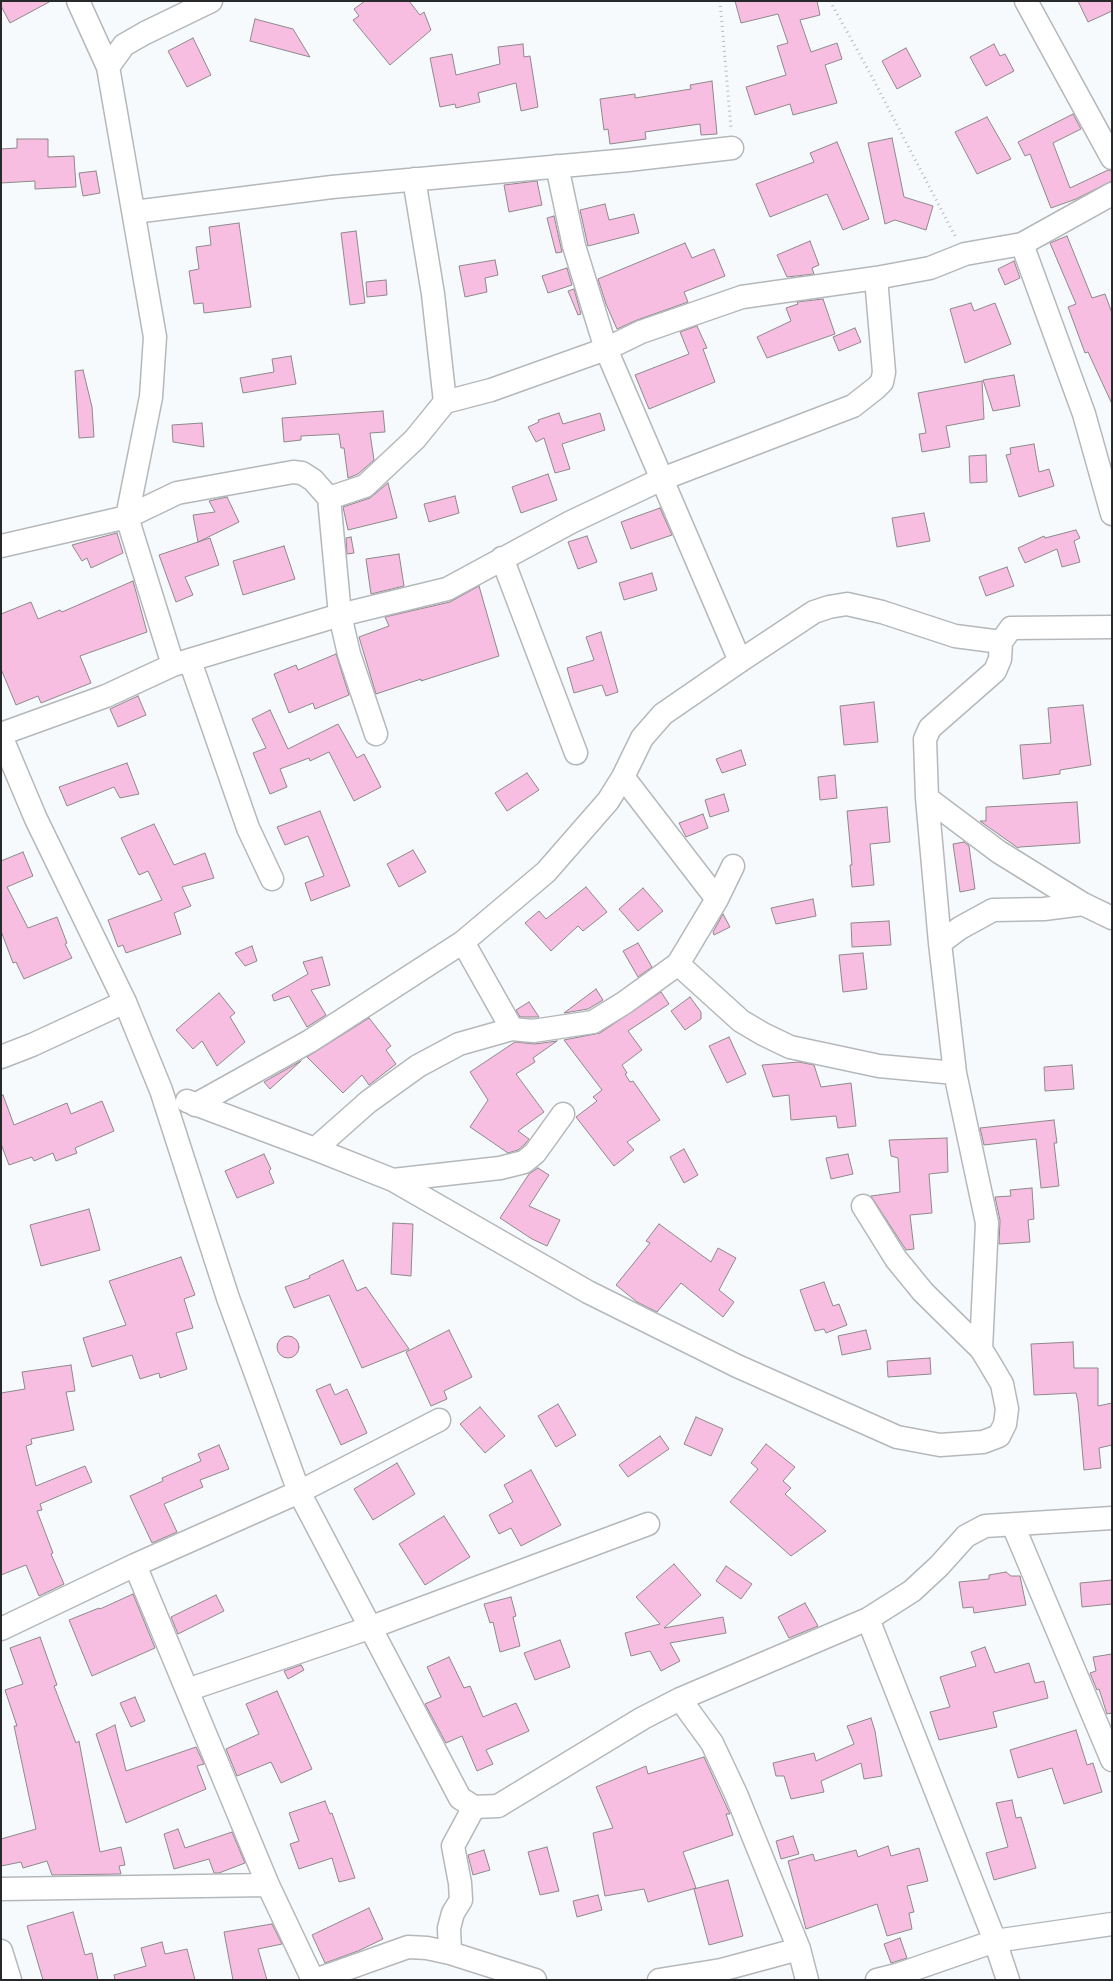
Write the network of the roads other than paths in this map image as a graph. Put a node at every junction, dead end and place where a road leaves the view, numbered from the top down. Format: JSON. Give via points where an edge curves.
{"nodes":[{"id":1,"x":78,"y":1,"type":"edge"},
{"id":2,"x":211,"y":1,"type":"edge"},
{"id":3,"x":1026,"y":1,"type":"edge"},
{"id":4,"x":108,"y":67,"type":"junction"},
{"id":5,"x":732,"y":148,"type":"road end"},
{"id":6,"x":1112,"y":158,"type":"edge"},
{"id":7,"x":557,"y":166,"type":"junction"},
{"id":8,"x":414,"y":179,"type":"junction"},
{"id":9,"x":1112,"y":194,"type":"edge"},
{"id":10,"x":134,"y":212,"type":"junction"},
{"id":11,"x":1022,"y":244,"type":"junction"},
{"id":12,"x":876,"y":278,"type":"junction"},
{"id":13,"x":606,"y":349,"type":"junction"},
{"id":14,"x":445,"y":402,"type":"junction"},
{"id":15,"x":662,"y":480,"type":"junction"},
{"id":16,"x":329,"y":498,"type":"junction"},
{"id":17,"x":1112,"y":514,"type":"edge"},
{"id":18,"x":127,"y":518,"type":"junction"},
{"id":19,"x":1,"y":546,"type":"edge"},
{"id":20,"x":502,"y":558,"type":"junction"},
{"id":21,"x":340,"y":615,"type":"junction"},
{"id":22,"x":1112,"y":627,"type":"edge"},
{"id":23,"x":1001,"y":642,"type":"junction"},
{"id":24,"x":740,"y":661,"type":"junction"},
{"id":25,"x":181,"y":663,"type":"junction"},
{"id":26,"x":376,"y":734,"type":"dead end"},
{"id":27,"x":1,"y":735,"type":"edge"},
{"id":28,"x":576,"y":752,"type":"dead end"},
{"id":29,"x":623,"y":777,"type":"junction"},
{"id":30,"x":927,"y":798,"type":"junction"},
{"id":31,"x":733,"y":866,"type":"dead end"},
{"id":32,"x":272,"y":879,"type":"dead end"},
{"id":33,"x":717,"y":899,"type":"junction"},
{"id":34,"x":1083,"y":904,"type":"junction"},
{"id":35,"x":1112,"y":918,"type":"edge"},
{"id":36,"x":463,"y":942,"type":"junction"},
{"id":37,"x":940,"y":943,"type":"junction"},
{"id":38,"x":678,"y":964,"type":"junction"},
{"id":39,"x":125,"y":1002,"type":"junction"},
{"id":40,"x":512,"y":1029,"type":"junction"},
{"id":41,"x":1,"y":1057,"type":"edge"},
{"id":42,"x":956,"y":1072,"type":"junction"},
{"id":43,"x":161,"y":1090,"type":"junction"},
{"id":44,"x":195,"y":1105,"type":"junction"},
{"id":45,"x":563,"y":1114,"type":"dead end"},
{"id":46,"x":315,"y":1149,"type":"junction"},
{"id":47,"x":393,"y":1180,"type":"junction"},
{"id":48,"x":863,"y":1206,"type":"dead end"},
{"id":49,"x":981,"y":1349,"type":"junction"},
{"id":50,"x":439,"y":1420,"type":"dead end"},
{"id":51,"x":299,"y":1492,"type":"junction"},
{"id":52,"x":1112,"y":1518,"type":"edge"},
{"id":53,"x":648,"y":1524,"type":"dead end"},
{"id":54,"x":1013,"y":1525,"type":"junction"},
{"id":55,"x":135,"y":1565,"type":"junction"},
{"id":56,"x":868,"y":1619,"type":"junction"},
{"id":57,"x":369,"y":1628,"type":"junction"},
{"id":58,"x":1,"y":1629,"type":"edge"},
{"id":59,"x":187,"y":1690,"type":"junction"},
{"id":60,"x":680,"y":1699,"type":"junction"},
{"id":61,"x":1112,"y":1760,"type":"edge"},
{"id":62,"x":474,"y":1807,"type":"junction"},
{"id":63,"x":268,"y":1886,"type":"junction"},
{"id":64,"x":1,"y":1889,"type":"edge"},
{"id":65,"x":1112,"y":1924,"type":"edge"},
{"id":66,"x":995,"y":1941,"type":"junction"},
{"id":67,"x":799,"y":1948,"type":"junction"},
{"id":68,"x":1,"y":1951,"type":"edge"},
{"id":69,"x":450,"y":1953,"type":"junction"},
{"id":70,"x":497,"y":1973,"type":"edge"},
{"id":71,"x":716,"y":1975,"type":"edge"},
{"id":72,"x":10,"y":1980,"type":"edge"},
{"id":73,"x":314,"y":1980,"type":"edge"},
{"id":74,"x":536,"y":1980,"type":"edge"},
{"id":75,"x":659,"y":1980,"type":"edge"},
{"id":76,"x":807,"y":1980,"type":"edge"},
{"id":77,"x":877,"y":1980,"type":"edge"},
{"id":78,"x":1008,"y":1980,"type":"edge"}],
"edges":[{"from":1,"to":4,"type":"street"},
{"from":2,"to":4,"type":"street","via":[[124,45]]},
{"from":3,"to":6,"type":"street"},
{"from":4,"to":10,"type":"street"},
{"from":5,"to":7,"type":"street"},
{"from":7,"to":8,"type":"street"},
{"from":7,"to":13,"type":"street","via":[[574,246]]},
{"from":8,"to":10,"type":"street"},
{"from":8,"to":14,"type":"street","via":[[433,294]]},
{"from":9,"to":11,"type":"street"},
{"from":10,"to":18,"type":"street","via":[[155,337],[151,397]]},
{"from":11,"to":12,"type":"street","via":[[964,254],[930,268]]},
{"from":11,"to":17,"type":"street","via":[[1084,414]]},
{"from":12,"to":13,"type":"street","via":[[742,298],[641,332]]},
{"from":12,"to":15,"type":"street","via":[[884,372],[882,382],[876,388],[853,406]]},
{"from":13,"to":14,"type":"street","via":[[491,390]]},
{"from":13,"to":15,"type":"street"},
{"from":14,"to":16,"type":"street","via":[[415,439],[365,486]]},
{"from":15,"to":20,"type":"street"},
{"from":15,"to":24,"type":"street"},
{"from":16,"to":18,"type":"street","via":[[313,480],[293,472],[177,493]]},
{"from":16,"to":21,"type":"street"},
{"from":18,"to":19,"type":"street"},
{"from":18,"to":25,"type":"street"},
{"from":20,"to":21,"type":"street","via":[[447,588]]},
{"from":20,"to":28,"type":"street"},
{"from":21,"to":25,"type":"street"},
{"from":21,"to":26,"type":"street","via":[[349,654]]},
{"from":22,"to":23,"type":"street","via":[[1011,628]]},
{"from":23,"to":24,"type":"street","via":[[955,636],[847,604],[814,612]]},
{"from":23,"to":30,"type":"street","via":[[995,671],[930,728],[925,739]]},
{"from":24,"to":29,"type":"street","via":[[663,714],[642,738]]},
{"from":25,"to":27,"type":"street","via":[[106,696]]},
{"from":25,"to":32,"type":"street"},
{"from":27,"to":39,"type":"street","via":[[36,820]]},
{"from":29,"to":33,"type":"street"},
{"from":29,"to":36,"type":"street","via":[[608,801],[546,872]]},
{"from":30,"to":34,"type":"street","via":[[999,852]]},
{"from":30,"to":37,"type":"street"},
{"from":31,"to":33,"type":"street"},
{"from":33,"to":38,"type":"street"},
{"from":34,"to":35,"type":"street"},
{"from":34,"to":37,"type":"street","via":[[992,910]]},
{"from":36,"to":40,"type":"street"},
{"from":36,"to":44,"type":"street","via":[[310,1041]]},
{"from":37,"to":42,"type":"street"},
{"from":38,"to":40,"type":"street","via":[[593,1022],[533,1031]]},
{"from":38,"to":42,"type":"street","via":[[741,1021],[790,1047],[879,1066]]},
{"from":39,"to":41,"type":"street"},
{"from":39,"to":43,"type":"street"},
{"from":40,"to":46,"type":"street","via":[[459,1044],[418,1066],[368,1102]]},
{"from":42,"to":49,"type":"street","via":[[987,1223]]},
{"from":43,"to":44,"type":"street"},
{"from":43,"to":51,"type":"street","via":[[228,1298]]},
{"from":44,"to":46,"type":"street"},
{"from":45,"to":47,"type":"street","via":[[535,1153],[524,1162],[500,1168]]},
{"from":46,"to":47,"type":"street"},
{"from":47,"to":49,"type":"street","via":[[588,1292],[738,1366],[897,1437],[940,1445],[983,1442],[999,1436],[1007,1409],[1002,1384]]},
{"from":48,"to":49,"type":"street","via":[[896,1259],[922,1292]]},
{"from":50,"to":51,"type":"street"},
{"from":51,"to":55,"type":"street"},
{"from":51,"to":57,"type":"street"},
{"from":52,"to":54,"type":"street"},
{"from":53,"to":57,"type":"street"},
{"from":54,"to":56,"type":"street","via":[[984,1526],[966,1536],[912,1591]]},
{"from":54,"to":61,"type":"street"},
{"from":55,"to":58,"type":"street"},
{"from":55,"to":59,"type":"street"},
{"from":56,"to":60,"type":"street"},
{"from":56,"to":66,"type":"street"},
{"from":57,"to":59,"type":"street"},
{"from":57,"to":62,"type":"street","via":[[460,1798]]},
{"from":59,"to":63,"type":"street"},
{"from":60,"to":62,"type":"street","via":[[498,1806]]},
{"from":60,"to":67,"type":"street","via":[[716,1752]]},
{"from":62,"to":69,"type":"street","via":[[452,1846],[461,1900],[449,1928]]},
{"from":63,"to":64,"type":"street"},
{"from":63,"to":73,"type":"street"},
{"from":65,"to":66,"type":"street"},
{"from":66,"to":77,"type":"street"},
{"from":66,"to":78,"type":"street"},
{"from":67,"to":71,"type":"street"},
{"from":67,"to":76,"type":"street"},
{"from":68,"to":72,"type":"street"},
{"from":69,"to":70,"type":"street"},
{"from":69,"to":73,"type":"street","via":[[408,1948]]},
{"from":70,"to":74,"type":"street"},
{"from":71,"to":75,"type":"street"}]}
